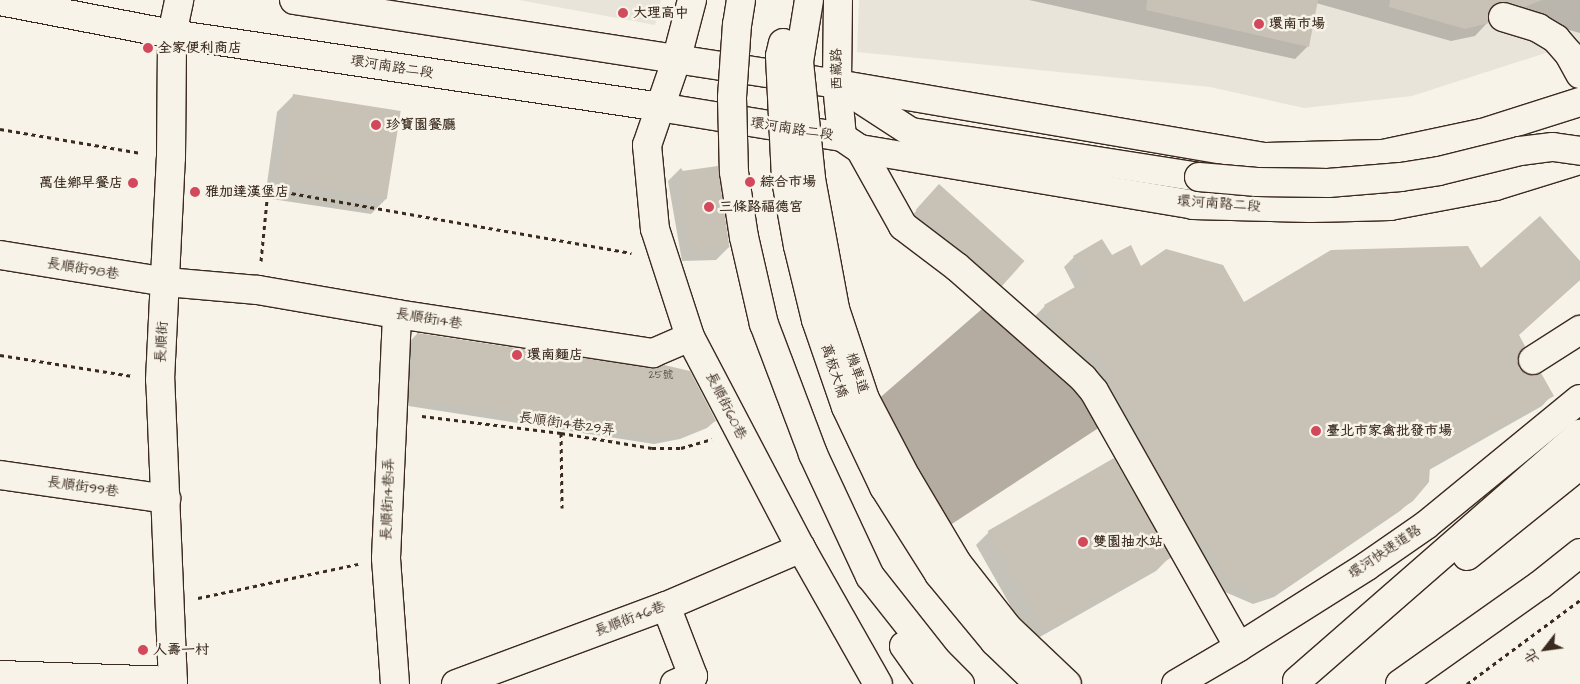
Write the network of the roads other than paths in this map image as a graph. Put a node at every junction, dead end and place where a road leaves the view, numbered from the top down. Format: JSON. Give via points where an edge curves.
{"nodes":[{"id":1,"x":179,"y":0,"type":"edge"},
{"id":2,"x":294,"y":0,"type":"edge"},
{"id":3,"x":692,"y":0,"type":"edge"},
{"id":4,"x":729,"y":0,"type":"edge"},
{"id":5,"x":742,"y":0,"type":"edge"},
{"id":6,"x":790,"y":0,"type":"edge"},
{"id":7,"x":809,"y":0,"type":"edge"},
{"id":8,"x":838,"y":0,"type":"edge"},
{"id":9,"x":0,"y":1,"type":"edge"},
{"id":10,"x":1503,"y":17,"type":"dead end"},
{"id":11,"x":172,"y":34,"type":"junction"},
{"id":12,"x":676,"y":61,"type":"junction"},
{"id":13,"x":1580,"y":74,"type":"edge"},
{"id":14,"x":836,"y":84,"type":"junction"},
{"id":15,"x":1580,"y":102,"type":"edge"},
{"id":16,"x":659,"y":106,"type":"junction"},
{"id":17,"x":851,"y":143,"type":"junction"},
{"id":18,"x":1580,"y":151,"type":"edge"},
{"id":19,"x":1383,"y":154,"type":"junction"},
{"id":20,"x":1580,"y":160,"type":"edge"},
{"id":21,"x":1390,"y":206,"type":"junction"},
{"id":22,"x":0,"y":255,"type":"edge"},
{"id":23,"x":166,"y":282,"type":"junction"},
{"id":24,"x":397,"y":314,"type":"junction"},
{"id":25,"x":1580,"y":330,"type":"edge"},
{"id":26,"x":690,"y":337,"type":"junction"},
{"id":27,"x":1533,"y":360,"type":"dead end"},
{"id":28,"x":1580,"y":399,"type":"edge"},
{"id":29,"x":1580,"y":434,"type":"edge"},
{"id":30,"x":1580,"y":465,"type":"edge"},
{"id":31,"x":0,"y":475,"type":"edge"},
{"id":32,"x":166,"y":499,"type":"junction"},
{"id":33,"x":801,"y":548,"type":"junction"},
{"id":34,"x":1580,"y":553,"type":"edge"},
{"id":35,"x":666,"y":606,"type":"junction"},
{"id":36,"x":1239,"y":647,"type":"junction"},
{"id":37,"x":0,"y":675,"type":"edge"},
{"id":38,"x":1295,"y":682,"type":"edge"},
{"id":39,"x":173,"y":683,"type":"edge"},
{"id":40,"x":395,"y":684,"type":"edge"},
{"id":41,"x":456,"y":684,"type":"edge"},
{"id":42,"x":675,"y":684,"type":"edge"},
{"id":43,"x":878,"y":684,"type":"edge"},
{"id":44,"x":931,"y":684,"type":"edge"},
{"id":45,"x":960,"y":684,"type":"edge"},
{"id":46,"x":1039,"y":684,"type":"edge"},
{"id":47,"x":1067,"y":684,"type":"edge"},
{"id":48,"x":1176,"y":684,"type":"edge"},
{"id":49,"x":1400,"y":684,"type":"edge"}],
"edges":[{"from":1,"to":11,"type":"main road","name":"長順街"},
{"from":2,"to":12,"type":"main road"},
{"from":3,"to":12,"type":"main road"},
{"from":4,"to":44,"type":"main road","bridge":true,"via":[[718,141],[747,320],[795,450],[857,582]]},
{"from":5,"to":45,"type":"main road","bridge":true,"via":[[737,24],[732,98],[734,172],[744,236],[764,324],[813,454],[870,576],[938,662]]},
{"from":6,"to":46,"type":"main road","name":"萬板大橋","bridge":true,"via":[[780,56],[786,180],[816,320],[846,407],[884,487],[939,574],[995,642]]},
{"from":7,"to":47,"type":"main road","name":"機車道","bridge":true,"via":[[799,62],[811,179],[835,308],[866,399],[906,477],[957,563],[1008,628]]},
{"from":8,"to":14,"type":"main road","name":"西藏路"},
{"from":9,"to":11,"type":"main road","name":"環河南路二段"},
{"from":10,"to":13,"type":"main road","via":[[1538,28],[1556,39]]},
{"from":11,"to":16,"type":"main road","name":"環河南路二段"},
{"from":11,"to":23,"type":"main road","name":"長順街"},
{"from":12,"to":14,"type":"main road"},
{"from":12,"to":16,"type":"main road"},
{"from":14,"to":17,"type":"main road","name":"西藏路"},
{"from":14,"to":18,"type":"main road","bridge":true,"via":[[911,132],[1199,177],[1328,183],[1429,172],[1520,151],[1553,147]]},
{"from":14,"to":19,"type":"main road","via":[[1266,157]]},
{"from":15,"to":19,"type":"main road","via":[[1482,133]]},
{"from":16,"to":17,"type":"main road","name":"環河南路二段"},
{"from":16,"to":26,"type":"main road","name":"長順街60巷","via":[[647,145],[655,228]]},
{"from":17,"to":21,"type":"main road","name":"環河南路二段","via":[[1193,205]]},
{"from":17,"to":36,"type":"main road","via":[[903,226],[957,267],[1083,378],[1094,392]]},
{"from":19,"to":21,"type":"main road"},
{"from":20,"to":21,"type":"main road","name":"環河南路二段","via":[[1496,186]]},
{"from":22,"to":23,"type":"main road","name":"長順街98巷"},
{"from":23,"to":24,"type":"main road","name":"長順街14巷","via":[[258,290]]},
{"from":23,"to":32,"type":"main road","name":"長順街","via":[[160,380]]},
{"from":24,"to":26,"type":"main road","name":"長順街14巷","via":[[653,353]]},
{"from":24,"to":40,"type":"main road","name":"長順街14巷1弄","via":[[386,558]]},
{"from":25,"to":27,"type":"main road"},
{"from":26,"to":33,"type":"main road","name":"長順街60巷"},
{"from":28,"to":36,"type":"main road","name":"環河快速道路","via":[[1426,525]]},
{"from":29,"to":38,"type":"main road"},
{"from":30,"to":38,"type":"main road","via":[[1472,551]]},
{"from":31,"to":32,"type":"main road","name":"長順街99巷"},
{"from":32,"to":39,"type":"main road","name":"長順街"},
{"from":33,"to":35,"type":"main road","name":"長順街46巷"},
{"from":33,"to":43,"type":"main road","name":"長順街60巷"},
{"from":34,"to":49,"type":"main road"},
{"from":35,"to":41,"type":"main road","name":"長順街46巷"},
{"from":35,"to":42,"type":"main road","via":[[693,676]]},
{"from":36,"to":48,"type":"main road","name":"環河快速道路"},
{"from":37,"to":39,"type":"main road"}]}
